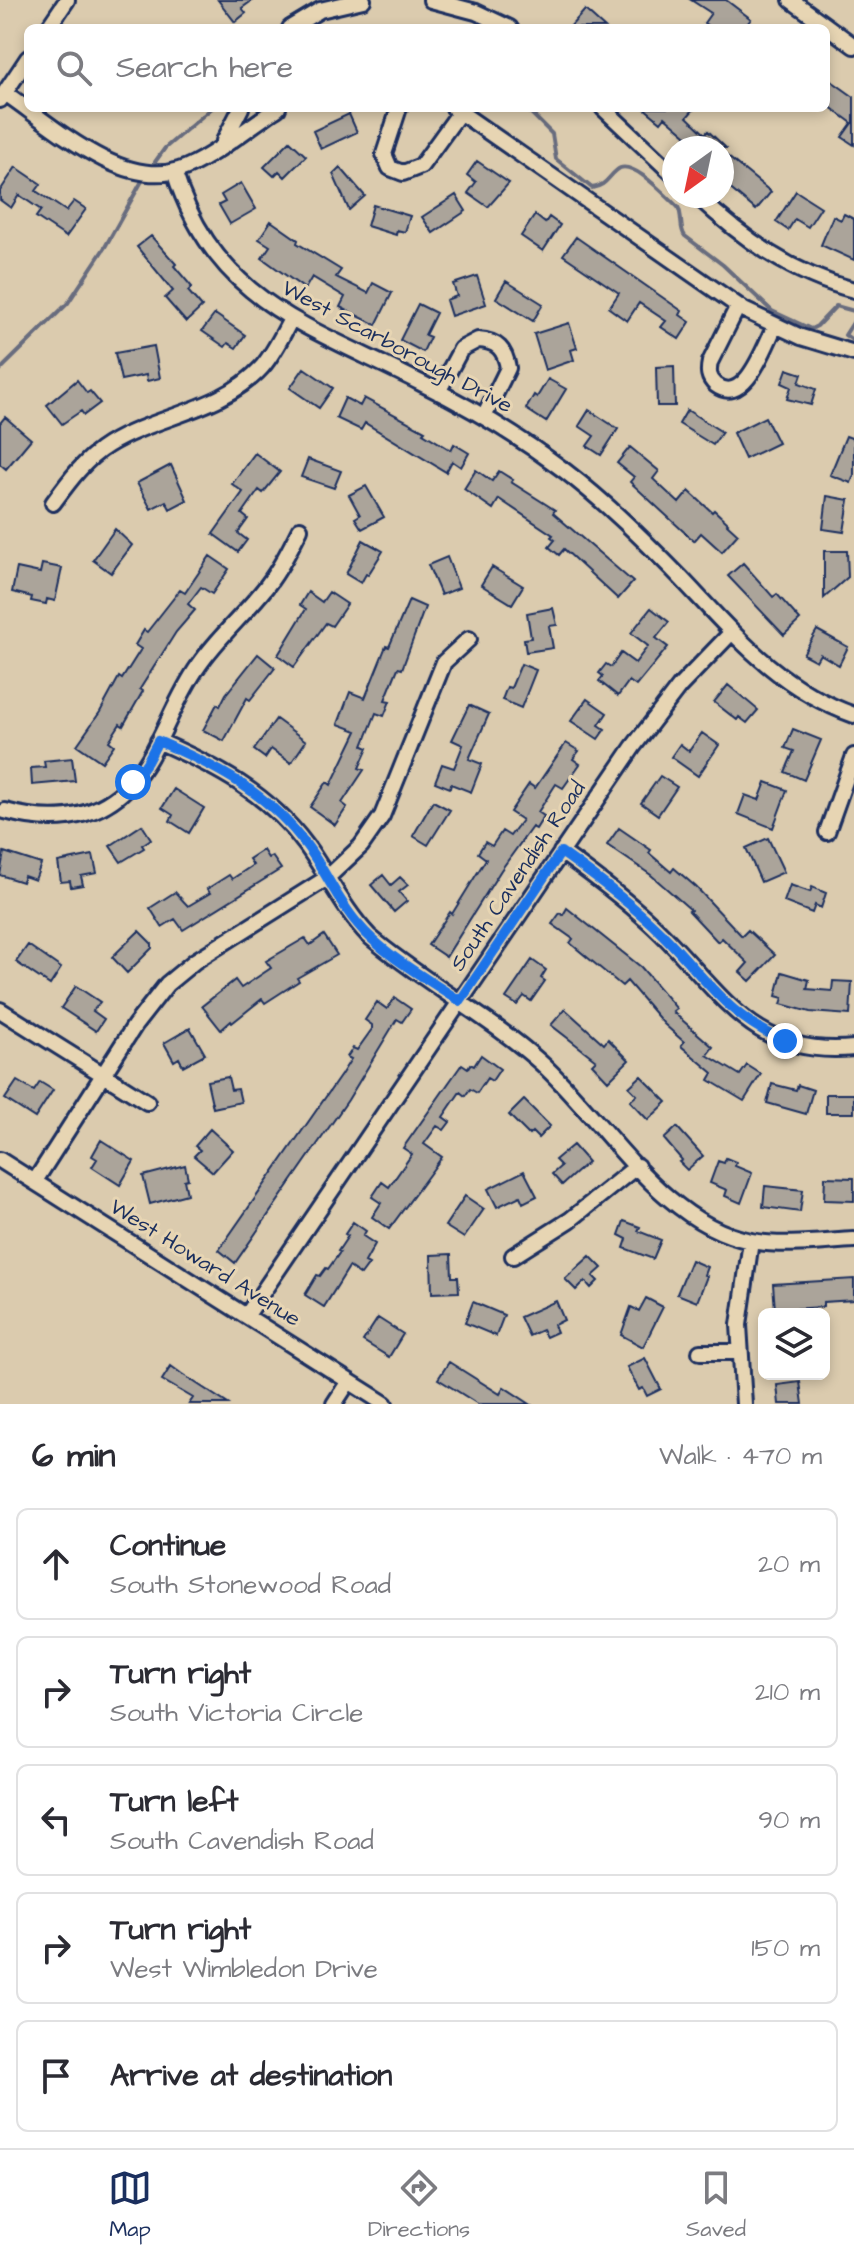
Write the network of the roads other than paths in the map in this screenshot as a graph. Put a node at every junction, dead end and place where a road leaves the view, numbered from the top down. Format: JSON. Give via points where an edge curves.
{"nodes":[{"id":1,"x":67,"y":0,"type":"edge"},
{"id":2,"x":363,"y":0,"type":"edge"},
{"id":3,"x":431,"y":0,"type":"edge"},
{"id":4,"x":791,"y":0,"type":"edge"},
{"id":5,"x":51,"y":24,"type":"edge"},
{"id":6,"x":297,"y":24,"type":"edge"},
{"id":7,"x":502,"y":24,"type":"edge"},
{"id":8,"x":824,"y":24,"type":"edge"},
{"id":9,"x":830,"y":28,"type":"edge"},
{"id":10,"x":854,"y":46,"type":"edge"},
{"id":11,"x":24,"y":64,"type":"edge"},
{"id":12,"x":3,"y":97,"type":"edge"},
{"id":13,"x":24,"y":110,"type":"edge"},
{"id":14,"x":27,"y":112,"type":"edge"},
{"id":15,"x":239,"y":112,"type":"edge"},
{"id":16,"x":272,"y":112,"type":"edge"},
{"id":17,"x":398,"y":112,"type":"edge"},
{"id":18,"x":456,"y":112,"type":"edge"},
{"id":19,"x":460,"y":112,"type":"edge"},
{"id":20,"x":607,"y":112,"type":"edge"},
{"id":21,"x":222,"y":145,"type":"junction"},
{"id":22,"x":662,"y":164,"type":"edge"},
{"id":23,"x":174,"y":171,"type":"junction"},
{"id":24,"x":710,"y":208,"type":"edge"},
{"id":25,"x":854,"y":290,"type":"edge"},
{"id":26,"x":738,"y":306,"type":"junction"},
{"id":27,"x":291,"y":319,"type":"junction"},
{"id":28,"x":775,"y":326,"type":"junction"},
{"id":29,"x":854,"y":353,"type":"edge"},
{"id":30,"x":438,"y":392,"type":"junction"},
{"id":31,"x":484,"y":417,"type":"junction"},
{"id":32,"x":53,"y":503,"type":"dead end"},
{"id":33,"x":300,"y":529,"type":"dead end"},
{"id":34,"x":732,"y":632,"type":"junction"},
{"id":35,"x":469,"y":639,"type":"dead end"},
{"id":36,"x":854,"y":715,"type":"edge"},
{"id":37,"x":158,"y":741,"type":"junction"},
{"id":38,"x":854,"y":756,"type":"edge"},
{"id":39,"x":5,"y":811,"type":"dead end"},
{"id":40,"x":827,"y":832,"type":"dead end"},
{"id":41,"x":561,"y":852,"type":"junction"},
{"id":42,"x":327,"y":878,"type":"junction"},
{"id":43,"x":460,"y":1001,"type":"junction"},
{"id":44,"x":0,"y":1010,"type":"edge"},
{"id":45,"x":854,"y":1048,"type":"edge"},
{"id":46,"x":104,"y":1076,"type":"junction"},
{"id":47,"x":147,"y":1102,"type":"dead end"},
{"id":48,"x":0,"y":1160,"type":"edge"},
{"id":49,"x":637,"y":1166,"type":"junction"},
{"id":50,"x":35,"y":1181,"type":"junction"},
{"id":51,"x":854,"y":1240,"type":"edge"},
{"id":52,"x":751,"y":1241,"type":"junction"},
{"id":53,"x":513,"y":1256,"type":"dead end"},
{"id":54,"x":247,"y":1315,"type":"junction"},
{"id":55,"x":700,"y":1352,"type":"dead end"},
{"id":56,"x":739,"y":1352,"type":"junction"},
{"id":57,"x":349,"y":1381,"type":"junction"},
{"id":58,"x":334,"y":1404,"type":"edge"},
{"id":59,"x":385,"y":1404,"type":"edge"},
{"id":60,"x":744,"y":1404,"type":"edge"}],
"edges":[{"from":1,"to":5,"type":"street"},
{"from":2,"to":6,"type":"street","via":[[320,10]]},
{"from":3,"to":7,"type":"street"},
{"from":4,"to":8,"type":"street"},
{"from":9,"to":10,"type":"street"},
{"from":11,"to":12,"type":"street"},
{"from":12,"to":13,"type":"street"},
{"from":14,"to":23,"type":"street","via":[[120,168]]},
{"from":15,"to":21,"type":"street"},
{"from":16,"to":21,"type":"street"},
{"from":17,"to":18,"type":"street","via":[[384,154],[390,168],[403,173],[421,166]]},
{"from":19,"to":26,"type":"street"},
{"from":20,"to":22,"type":"street"},
{"from":21,"to":23,"type":"street"},
{"from":23,"to":27,"type":"street","name":"West Scarborough Drive","via":[[195,224],[219,260],[257,298]]},
{"from":24,"to":25,"type":"street","via":[[777,259]]},
{"from":26,"to":28,"type":"street"},
{"from":26,"to":28,"type":"street","via":[[708,370],[723,389],[734,390],[746,381]]},
{"from":27,"to":30,"type":"street","name":"West Scarborough Drive"},
{"from":27,"to":32,"type":"street","via":[[260,369],[222,397],[109,444],[91,457]]},
{"from":28,"to":29,"type":"street"},
{"from":30,"to":31,"type":"street","name":"West Scarborough Drive"},
{"from":30,"to":31,"type":"street","via":[[461,349],[478,340],[494,343],[508,368]]},
{"from":31,"to":34,"type":"street","name":"West Scarborough Drive","via":[[607,505]]},
{"from":33,"to":37,"type":"street","via":[[265,588],[200,663]]},
{"from":34,"to":36,"type":"street","name":"West Scarborough Drive","via":[[787,682]]},
{"from":34,"to":41,"type":"street","name":"South Cavendish Road","via":[[658,713]]},
{"from":35,"to":42,"type":"street","via":[[444,662],[382,816],[361,846]]},
{"from":37,"to":39,"type":"street","via":[[133,782],[99,807],[44,820]]},
{"from":37,"to":42,"type":"street","via":[[211,764],[255,793],[297,833]]},
{"from":38,"to":40,"type":"street"},
{"from":41,"to":43,"type":"street","name":"South Cavendish Road"},
{"from":41,"to":45,"type":"street","via":[[641,914],[724,1003],[759,1030],[802,1045]]},
{"from":42,"to":43,"type":"street","via":[[369,936]]},
{"from":42,"to":46,"type":"street","via":[[178,974],[146,1009]]},
{"from":43,"to":49,"type":"street","via":[[540,1062]]},
{"from":43,"to":54,"type":"street","name":"South Cavendish Road"},
{"from":44,"to":46,"type":"street"},
{"from":46,"to":47,"type":"street"},
{"from":46,"to":50,"type":"street"},
{"from":48,"to":50,"type":"street","name":"West Howard Avenue"},
{"from":49,"to":52,"type":"street","via":[[690,1216]]},
{"from":49,"to":53,"type":"street","via":[[570,1220]]},
{"from":50,"to":54,"type":"street","name":"West Howard Avenue"},
{"from":51,"to":52,"type":"street"},
{"from":52,"to":56,"type":"street"},
{"from":54,"to":57,"type":"street","name":"West Howard Avenue"},
{"from":55,"to":56,"type":"street"},
{"from":56,"to":60,"type":"street"},
{"from":57,"to":58,"type":"street"},
{"from":57,"to":59,"type":"street","name":"West Howard Avenue"}]}
